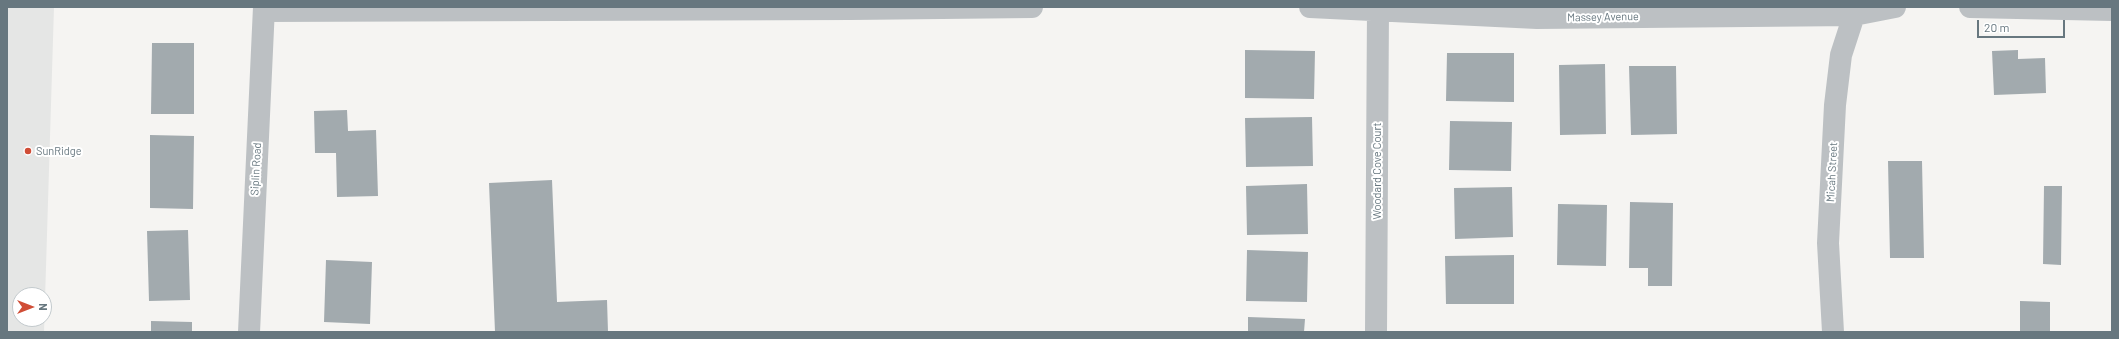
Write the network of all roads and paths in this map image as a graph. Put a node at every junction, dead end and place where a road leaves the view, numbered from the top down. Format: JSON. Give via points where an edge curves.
{"nodes":[{"id":1,"x":1032,"y":7,"type":"edge"},
{"id":2,"x":1310,"y":7,"type":"edge"},
{"id":3,"x":1894,"y":7,"type":"edge"},
{"id":4,"x":1970,"y":7,"type":"edge"},
{"id":5,"x":851,"y":8,"type":"edge"},
{"id":6,"x":264,"y":9,"type":"edge"},
{"id":7,"x":1378,"y":9,"type":"junction"},
{"id":8,"x":2112,"y":10,"type":"edge"},
{"id":9,"x":1854,"y":15,"type":"junction"},
{"id":10,"x":249,"y":332,"type":"edge"},
{"id":11,"x":1376,"y":332,"type":"edge"},
{"id":12,"x":1832,"y":332,"type":"edge"}],
"edges":[{"from":1,"to":5,"type":"street"},
{"from":2,"to":7,"type":"street","name":"Massey Avenue"},
{"from":3,"to":9,"type":"street","name":"Massey Avenue"},
{"from":4,"to":8,"type":"street"},
{"from":5,"to":6,"type":"street"},
{"from":6,"to":10,"type":"street","name":"Siplin Road"},
{"from":7,"to":9,"type":"street","name":"Massey Avenue","via":[[1537,18]]},
{"from":7,"to":11,"type":"street","name":"Woodard Cove Court"},
{"from":9,"to":12,"type":"street","name":"Micah Street","via":[[1841,55],[1835,104],[1828,242]]}]}
